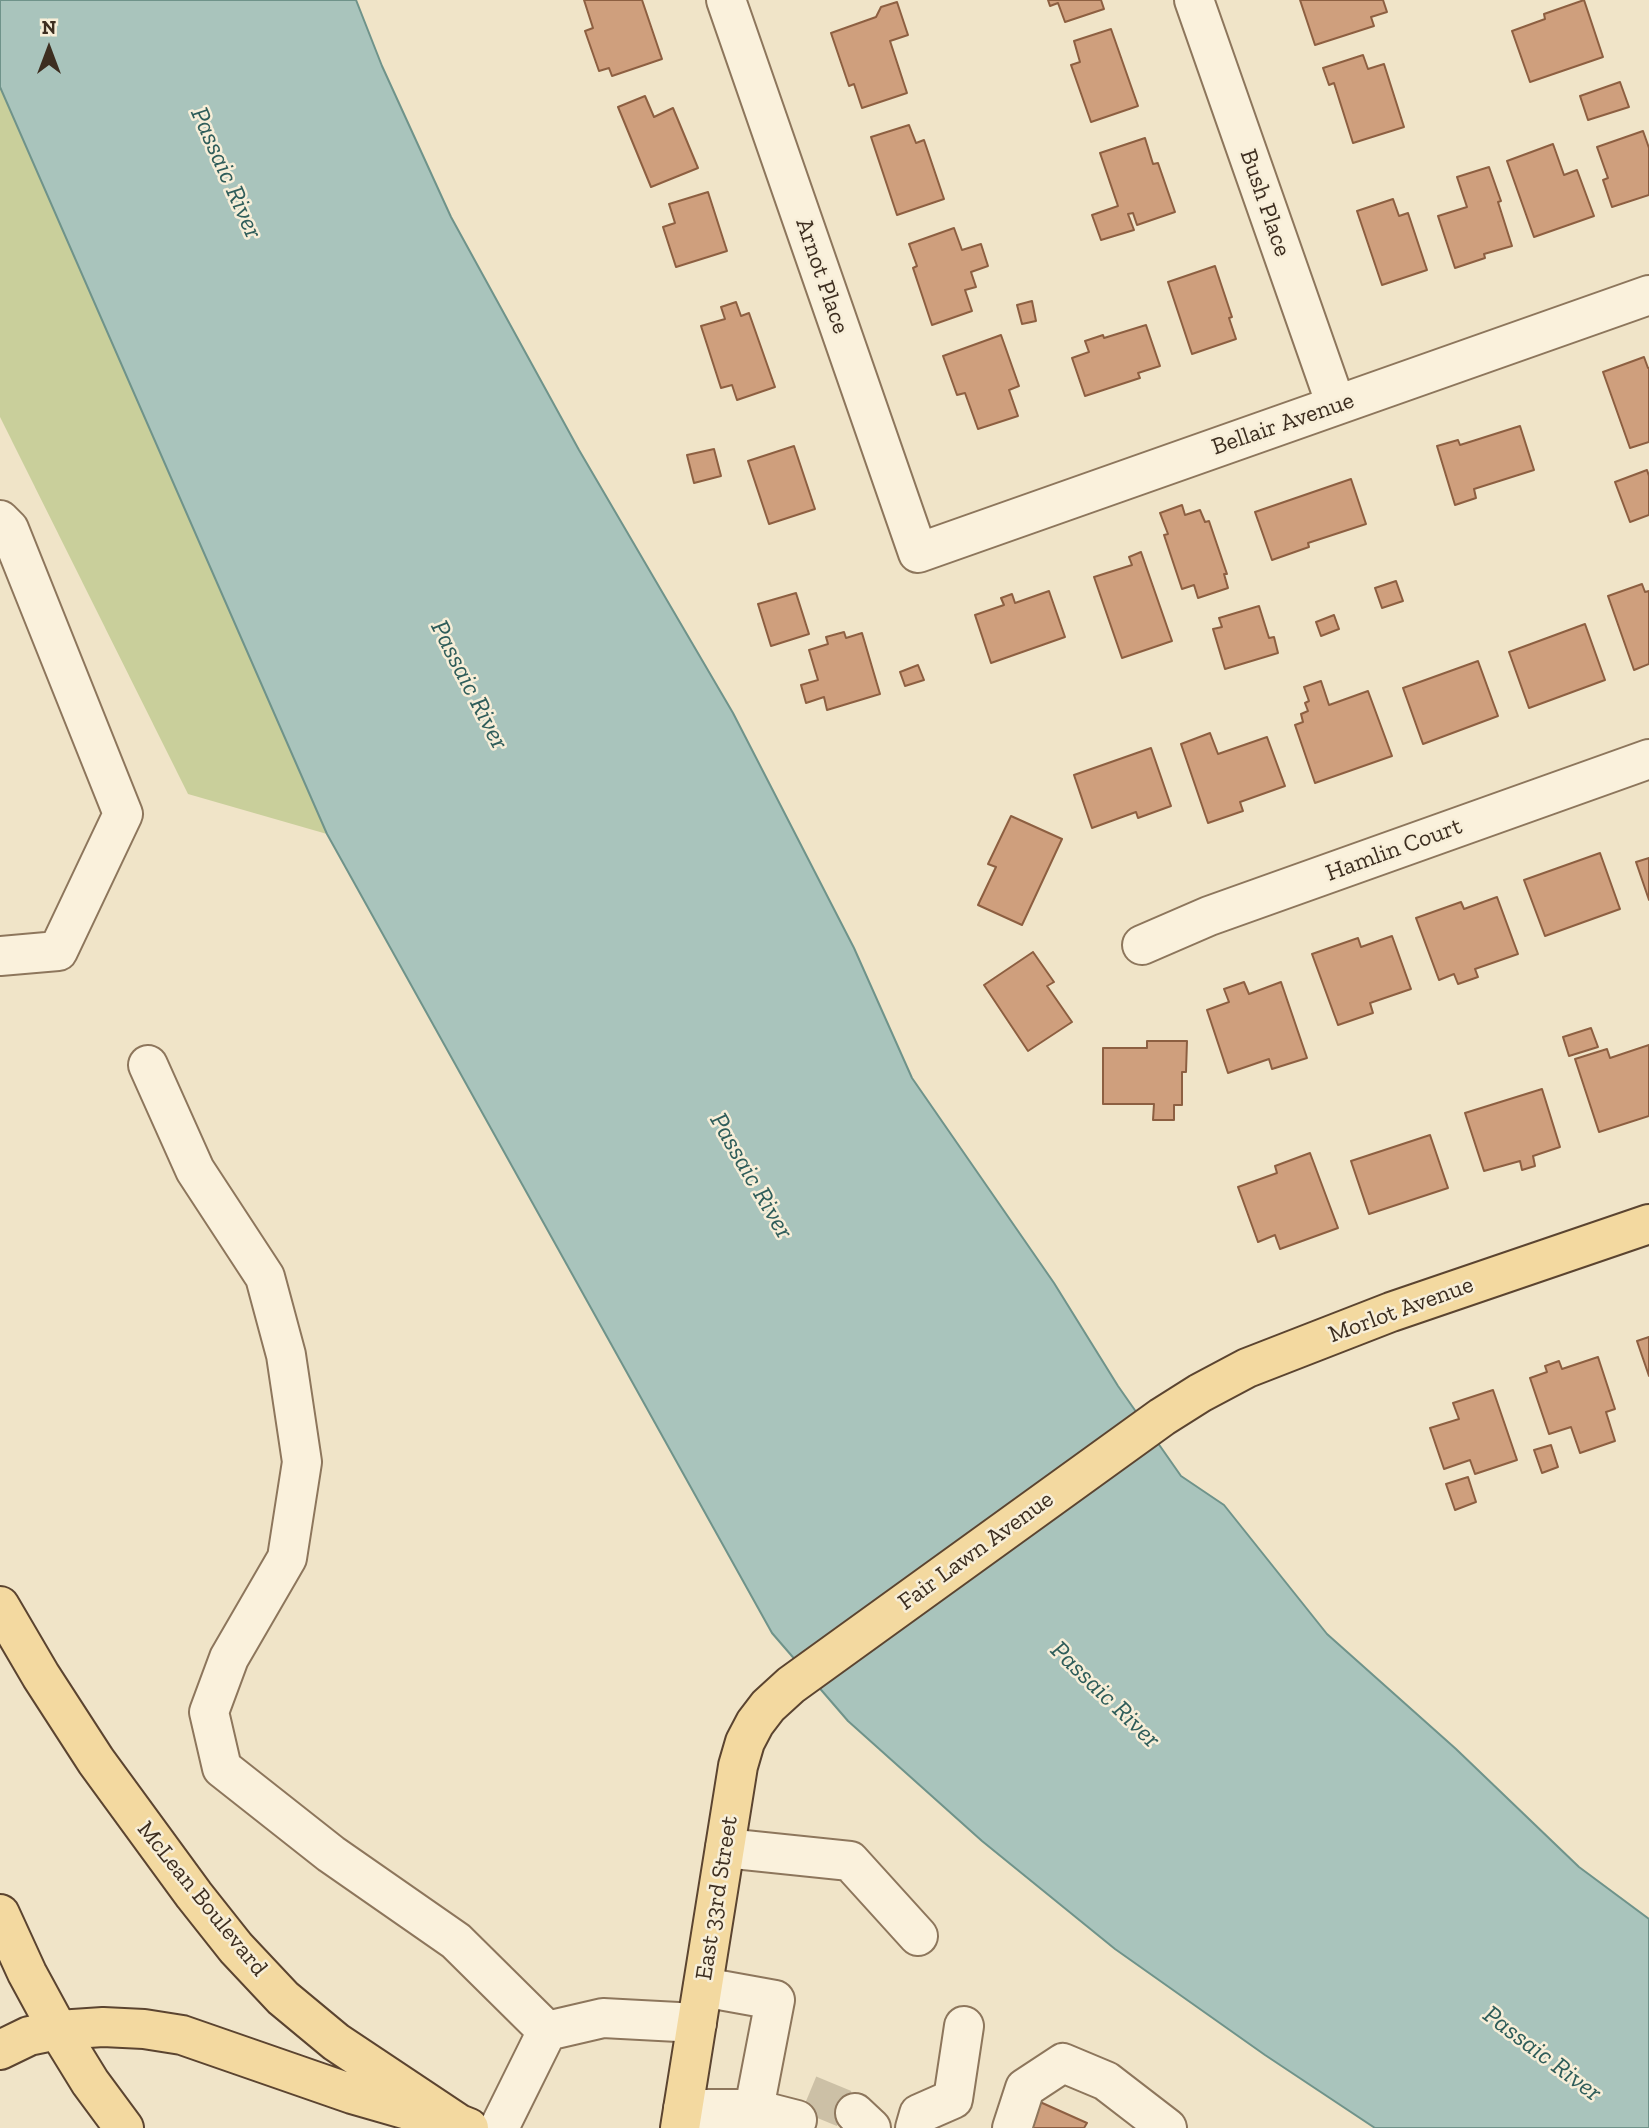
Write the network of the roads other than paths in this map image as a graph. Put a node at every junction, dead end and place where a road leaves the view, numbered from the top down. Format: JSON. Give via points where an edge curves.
{"nodes":[{"id":1,"x":726,"y":0,"type":"edge"},
{"id":2,"x":1194,"y":0,"type":"edge"},
{"id":3,"x":1649,"y":295,"type":"edge"},
{"id":4,"x":1336,"y":405,"type":"junction"},
{"id":5,"x":0,"y":520,"type":"edge"},
{"id":6,"x":918,"y":553,"type":"joint"},
{"id":7,"x":1649,"y":760,"type":"edge"},
{"id":8,"x":1142,"y":945,"type":"dead end"},
{"id":9,"x":0,"y":956,"type":"edge"},
{"id":10,"x":148,"y":1065,"type":"dead end"},
{"id":11,"x":1649,"y":1224,"type":"edge"},
{"id":12,"x":1162,"y":1417,"type":"joint"},
{"id":13,"x":0,"y":1606,"type":"edge"},
{"id":14,"x":791,"y":1685,"type":"joint"},
{"id":15,"x":725,"y":1848,"type":"junction"},
{"id":16,"x":0,"y":1914,"type":"edge"},
{"id":17,"x":918,"y":1936,"type":"dead end"},
{"id":18,"x":700,"y":2005,"type":"junction"},
{"id":19,"x":964,"y":2026,"type":"dead end"},
{"id":20,"x":58,"y":2030,"type":"junction"},
{"id":21,"x":547,"y":2031,"type":"junction"},
{"id":22,"x":0,"y":2034,"type":"edge"},
{"id":23,"x":0,"y":2050,"type":"edge"},
{"id":24,"x":782,"y":2113,"type":"edge"},
{"id":25,"x":682,"y":2119,"type":"edge"},
{"id":26,"x":464,"y":2126,"type":"edge"},
{"id":27,"x":124,"y":2128,"type":"edge"},
{"id":28,"x":499,"y":2128,"type":"edge"},
{"id":29,"x":915,"y":2128,"type":"edge"},
{"id":30,"x":1012,"y":2128,"type":"edge"},
{"id":31,"x":1167,"y":2128,"type":"edge"}],
"edges":[{"from":1,"to":6,"type":"street","name":"Arnot Place"},
{"from":2,"to":4,"type":"street","name":"Bush Place"},
{"from":3,"to":4,"type":"street","name":"Bellair Avenue"},
{"from":4,"to":6,"type":"street","name":"Bellair Avenue"},
{"from":5,"to":9,"type":"street","via":[[9,529],[123,814],[58,951]]},
{"from":7,"to":8,"type":"street","name":"Hamlin Court","via":[[1209,915]]},
{"from":10,"to":21,"type":"street","via":[[195,1170],[265,1277],[286,1355],[302,1462],[287,1558],[229,1658],[209,1712],[222,1768],[331,1854],[456,1941]]},
{"from":11,"to":12,"type":"main road","name":"Morlot Avenue","via":[[1425,1299],[1267,1360]]},
{"from":12,"to":14,"type":"main road","name":"Fair Lawn Avenue"},
{"from":13,"to":26,"type":"main road","name":"McLean Boulevard","via":[[96,1760],[236,1948],[283,1998],[336,2042]]},
{"from":14,"to":15,"type":"main road","name":"East 33rd Street","via":[[768,1706],[745,1742]]},
{"from":15,"to":17,"type":"street","via":[[850,1861]]},
{"from":15,"to":18,"type":"main road","name":"East 33rd Street"},
{"from":16,"to":20,"type":"main road"},
{"from":18,"to":21,"type":"street"},
{"from":18,"to":24,"type":"street","via":[[775,2000]]},
{"from":18,"to":25,"type":"main road","name":"East 33rd Street"},
{"from":19,"to":29,"type":"street","via":[[953,2099],[919,2115]]},
{"from":20,"to":22,"type":"main road"},
{"from":20,"to":23,"type":"main road","via":[[29,2036]]},
{"from":20,"to":26,"type":"main road","via":[[103,2027],[182,2035],[352,2094]]},
{"from":20,"to":27,"type":"main road"},
{"from":21,"to":28,"type":"street"},
{"from":24,"to":25,"type":"street"},
{"from":30,"to":31,"type":"street","via":[[1025,2088],[1063,2063],[1106,2081]]}]}
